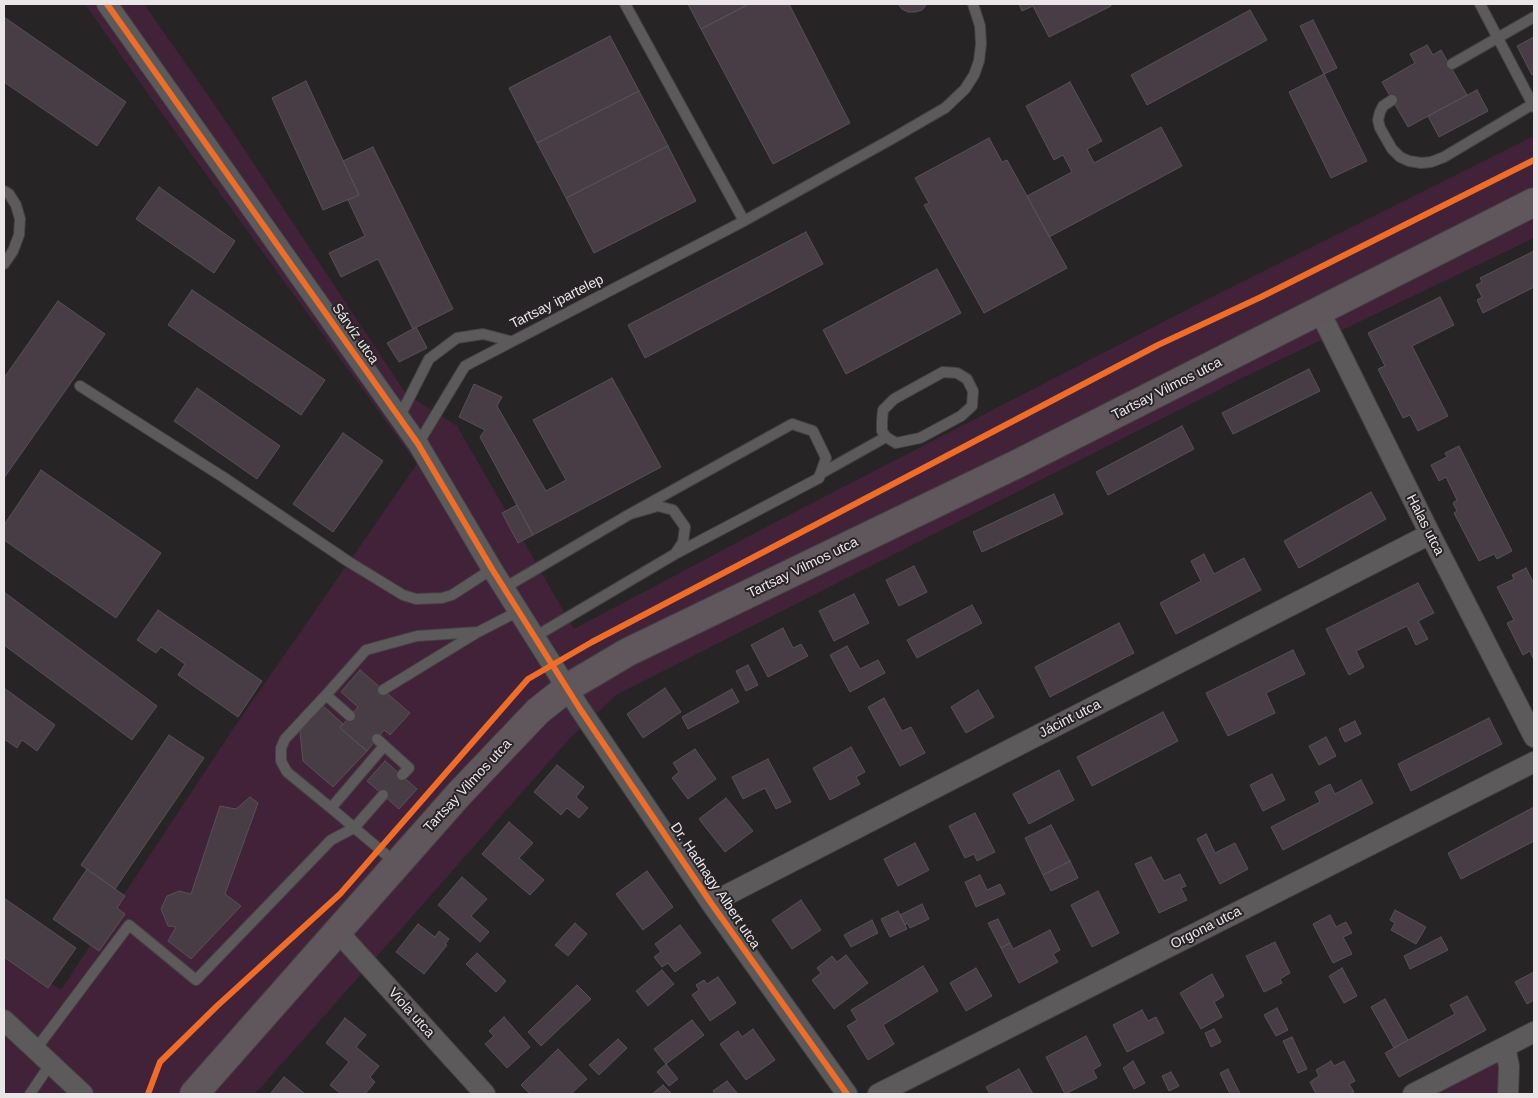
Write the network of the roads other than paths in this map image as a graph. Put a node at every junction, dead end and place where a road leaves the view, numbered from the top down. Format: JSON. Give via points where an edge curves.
{"nodes":[{"id":1,"x":107,"y":4,"type":"edge"},
{"id":2,"x":625,"y":4,"type":"edge"},
{"id":3,"x":973,"y":4,"type":"edge"},
{"id":4,"x":1480,"y":4,"type":"edge"},
{"id":5,"x":1534,"y":17,"type":"edge"},
{"id":6,"x":1498,"y":37,"type":"junction"},
{"id":7,"x":1452,"y":64,"type":"dead end"},
{"id":8,"x":1392,"y":100,"type":"dead end"},
{"id":9,"x":1534,"y":106,"type":"edge"},
{"id":10,"x":4,"y":191,"type":"edge"},
{"id":11,"x":1534,"y":202,"type":"edge"},
{"id":12,"x":744,"y":221,"type":"junction"},
{"id":13,"x":4,"y":264,"type":"edge"},
{"id":14,"x":1320,"y":312,"type":"junction"},
{"id":15,"x":510,"y":341,"type":"junction"},
{"id":16,"x":80,"y":386,"type":"dead end"},
{"id":17,"x":400,"y":418,"type":"junction"},
{"id":18,"x":886,"y":438,"type":"junction"},
{"id":19,"x":418,"y":444,"type":"junction"},
{"id":20,"x":820,"y":474,"type":"junction"},
{"id":21,"x":630,"y":514,"type":"junction"},
{"id":22,"x":1430,"y":534,"type":"junction"},
{"id":23,"x":676,"y":554,"type":"junction"},
{"id":24,"x":492,"y":569,"type":"junction"},
{"id":25,"x":504,"y":588,"type":"junction"},
{"id":26,"x":519,"y":611,"type":"junction"},
{"id":27,"x":478,"y":632,"type":"junction"},
{"id":28,"x":536,"y":636,"type":"junction"},
{"id":29,"x":567,"y":688,"type":"junction"},
{"id":30,"x":383,"y":690,"type":"dead end"},
{"id":31,"x":326,"y":695,"type":"junction"},
{"id":32,"x":350,"y":716,"type":"dead end"},
{"id":33,"x":1534,"y":737,"type":"edge"},
{"id":34,"x":1534,"y":762,"type":"edge"},
{"id":35,"x":402,"y":776,"type":"dead end"},
{"id":36,"x":383,"y":795,"type":"dead end"},
{"id":37,"x":331,"y":808,"type":"junction"},
{"id":38,"x":354,"y":828,"type":"junction"},
{"id":39,"x":397,"y":864,"type":"junction"},
{"id":40,"x":711,"y":903,"type":"junction"},
{"id":41,"x":338,"y":932,"type":"junction"},
{"id":42,"x":4,"y":1020,"type":"edge"},
{"id":43,"x":1534,"y":1032,"type":"edge"},
{"id":44,"x":1505,"y":1047,"type":"junction"},
{"id":45,"x":36,"y":1048,"type":"junction"},
{"id":46,"x":51,"y":1063,"type":"junction"},
{"id":47,"x":30,"y":1094,"type":"edge"},
{"id":48,"x":83,"y":1094,"type":"edge"},
{"id":49,"x":194,"y":1094,"type":"edge"},
{"id":50,"x":485,"y":1094,"type":"edge"},
{"id":51,"x":846,"y":1094,"type":"edge"},
{"id":52,"x":878,"y":1094,"type":"edge"},
{"id":53,"x":1413,"y":1094,"type":"edge"},
{"id":54,"x":1508,"y":1094,"type":"edge"}],
"edges":[{"from":1,"to":17,"type":"street","name":"Sárvíz utca"},
{"from":2,"to":12,"type":"lane"},
{"from":3,"to":12,"type":"lane","name":"Tartsay ipartelep","via":[[980,26],[979,61],[974,75],[956,99],[888,142]]},
{"from":4,"to":6,"type":"lane"},
{"from":5,"to":6,"type":"lane"},
{"from":6,"to":7,"type":"lane"},
{"from":6,"to":9,"type":"lane"},
{"from":8,"to":9,"type":"lane","via":[[1380,112],[1380,128],[1400,157],[1421,163],[1444,157]]},
{"from":10,"to":13,"type":"lane","via":[[16,205],[20,219],[19,235]]},
{"from":11,"to":14,"type":"main road","name":"Tartsay Vilmos utca"},
{"from":12,"to":15,"type":"lane","name":"Tartsay ipartelep"},
{"from":14,"to":22,"type":"street","name":"Halas utca"},
{"from":14,"to":29,"type":"main road","name":"Tartsay Vilmos utca","via":[[628,652]]},
{"from":15,"to":17,"type":"lane","via":[[483,334],[456,338],[429,359]]},
{"from":15,"to":19,"type":"lane","name":"Tartsay ipartelep","via":[[465,366]]},
{"from":16,"to":24,"type":"lane","via":[[403,595],[416,599],[442,598]]},
{"from":17,"to":19,"type":"street","name":"Sárvíz utca"},
{"from":18,"to":18,"type":"lane","via":[[896,443],[920,438],[962,416],[972,406],[973,391],[967,379],[957,373],[943,372],[894,399],[883,410],[882,432]]},
{"from":18,"to":20,"type":"lane"},
{"from":19,"to":24,"type":"street","name":"Sárvíz utca"},
{"from":20,"to":21,"type":"lane","via":[[826,458],[813,431],[792,424]]},
{"from":20,"to":23,"type":"lane","via":[[819,478]]},
{"from":21,"to":23,"type":"lane","via":[[658,506],[673,510],[684,527],[683,542]]},
{"from":21,"to":25,"type":"lane"},
{"from":22,"to":33,"type":"street","name":"Halas utca"},
{"from":22,"to":40,"type":"street","name":"Jácint utca"},
{"from":23,"to":28,"type":"lane"},
{"from":24,"to":25,"type":"street","name":"Sárvíz utca"},
{"from":25,"to":26,"type":"street","name":"Sárvíz utca"},
{"from":26,"to":27,"type":"lane"},
{"from":26,"to":28,"type":"street","name":"Sárvíz utca"},
{"from":27,"to":30,"type":"lane"},
{"from":27,"to":31,"type":"lane","via":[[417,636],[366,650]]},
{"from":28,"to":29,"type":"street","name":"Sárvíz utca"},
{"from":29,"to":39,"type":"main road","name":"Tartsay Vilmos utca","via":[[538,711]]},
{"from":29,"to":40,"type":"street","name":"Dr. Hadnagy Albert utca"},
{"from":31,"to":32,"type":"lane"},
{"from":31,"to":37,"type":"lane","via":[[285,739],[280,755],[287,772]]},
{"from":34,"to":52,"type":"street","name":"Orgona utca"},
{"from":35,"to":37,"type":"lane","via":[[409,768],[380,742]]},
{"from":36,"to":38,"type":"lane"},
{"from":37,"to":38,"type":"lane"},
{"from":38,"to":39,"type":"lane"},
{"from":38,"to":45,"type":"lane","via":[[330,840],[196,980],[129,925]]},
{"from":39,"to":41,"type":"main road","name":"Tartsay Vilmos utca"},
{"from":40,"to":51,"type":"street","name":"Dr. Hadnagy Albert utca"},
{"from":41,"to":49,"type":"main road","name":"Tartsay Vilmos utca"},
{"from":41,"to":50,"type":"street","name":"Viola utca"},
{"from":42,"to":45,"type":"street"},
{"from":43,"to":44,"type":"street"},
{"from":44,"to":53,"type":"street"},
{"from":44,"to":54,"type":"street","via":[[1509,1066]]},
{"from":45,"to":46,"type":"street"},
{"from":46,"to":47,"type":"lane"},
{"from":46,"to":48,"type":"street"}]}
